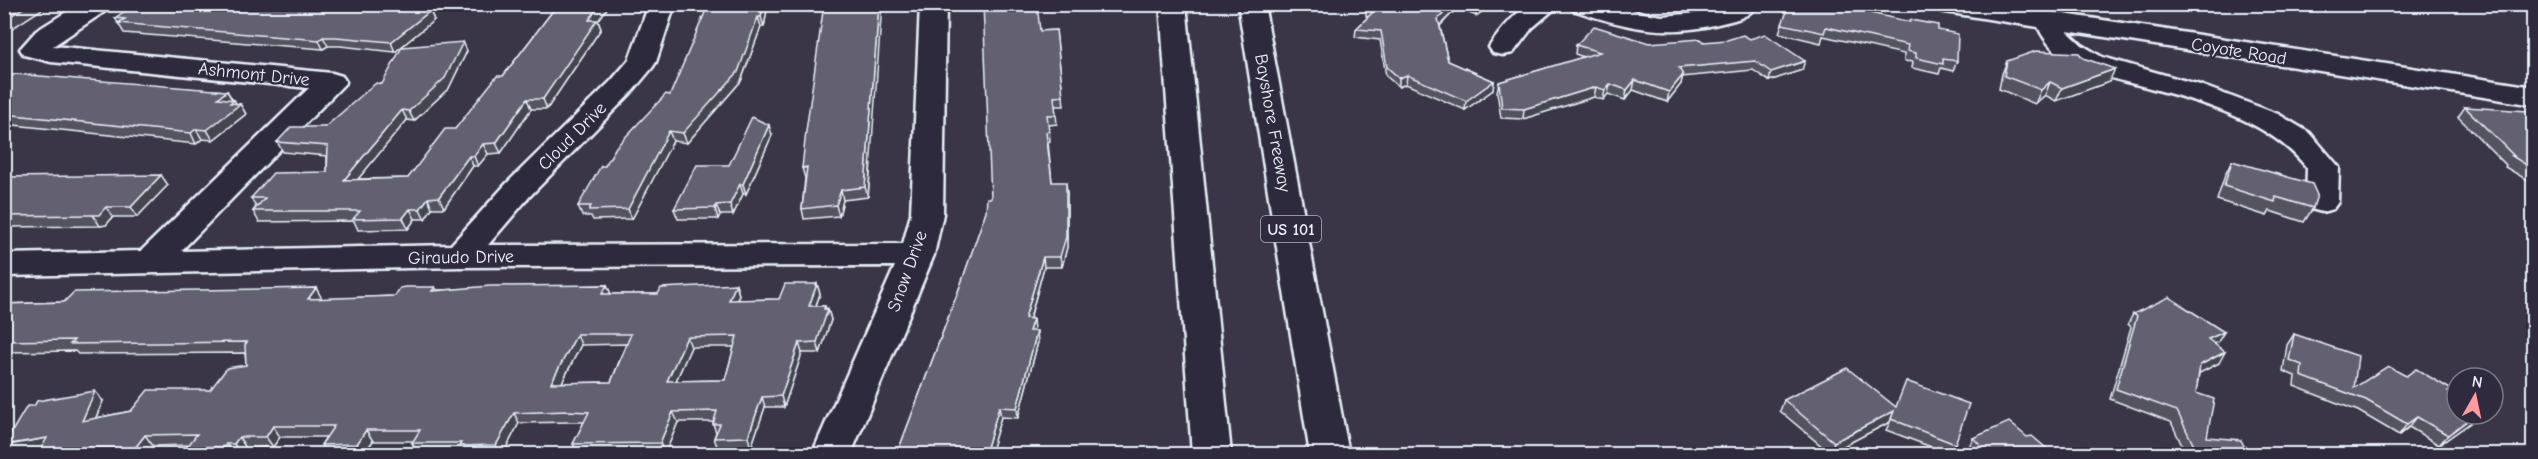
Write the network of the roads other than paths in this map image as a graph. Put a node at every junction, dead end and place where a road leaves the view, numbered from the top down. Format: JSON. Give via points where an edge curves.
{"nodes":[{"id":1,"x":98,"y":4,"type":"edge"},
{"id":2,"x":662,"y":4,"type":"edge"},
{"id":3,"x":933,"y":4,"type":"edge"},
{"id":4,"x":1173,"y":4,"type":"edge"},
{"id":5,"x":1251,"y":4,"type":"edge"},
{"id":6,"x":1547,"y":4,"type":"edge"},
{"id":7,"x":1582,"y":4,"type":"edge"},
{"id":8,"x":1745,"y":4,"type":"edge"},
{"id":9,"x":1945,"y":4,"type":"edge"},
{"id":10,"x":2050,"y":22,"type":"junction"},
{"id":11,"x":1503,"y":47,"type":"dead end"},
{"id":12,"x":2534,"y":96,"type":"edge"},
{"id":13,"x":2322,"y":202,"type":"dead end"},
{"id":14,"x":917,"y":255,"type":"junction"},
{"id":15,"x":460,"y":256,"type":"junction"},
{"id":16,"x":149,"y":263,"type":"junction"},
{"id":17,"x":4,"y":264,"type":"edge"},
{"id":18,"x":832,"y":454,"type":"edge"},
{"id":19,"x":1212,"y":454,"type":"edge"},
{"id":20,"x":1330,"y":454,"type":"edge"}],
"edges":[{"from":1,"to":16,"type":"main road","name":"Ashmont Drive","via":[[34,49],[51,54],[332,82]]},
{"from":2,"to":15,"type":"main road","name":"Cloud Drive","via":[[642,62]]},
{"from":3,"to":14,"type":"main road","name":"Snow Drive","via":[[930,178],[927,214]]},
{"from":4,"to":19,"type":"main road"},
{"from":5,"to":20,"type":"main road","name":"Bayshore Freeway","number":"US 101"},
{"from":6,"to":11,"type":"main road","via":[[1522,22]]},
{"from":7,"to":8,"type":"main road","via":[[1644,23],[1682,25],[1714,20]]},
{"from":9,"to":10,"type":"main road","name":"Coyote Road"},
{"from":10,"to":12,"type":"main road","name":"Coyote Road"},
{"from":10,"to":13,"type":"main road","via":[[2052,33],[2083,58],[2197,94],[2294,135],[2323,167]]},
{"from":14,"to":15,"type":"main road","name":"Giraudo Drive"},
{"from":14,"to":18,"type":"main road","name":"Snow Drive"},
{"from":15,"to":16,"type":"main road","name":"Giraudo Drive"},
{"from":16,"to":17,"type":"main road","name":"Giraudo Drive"}]}
